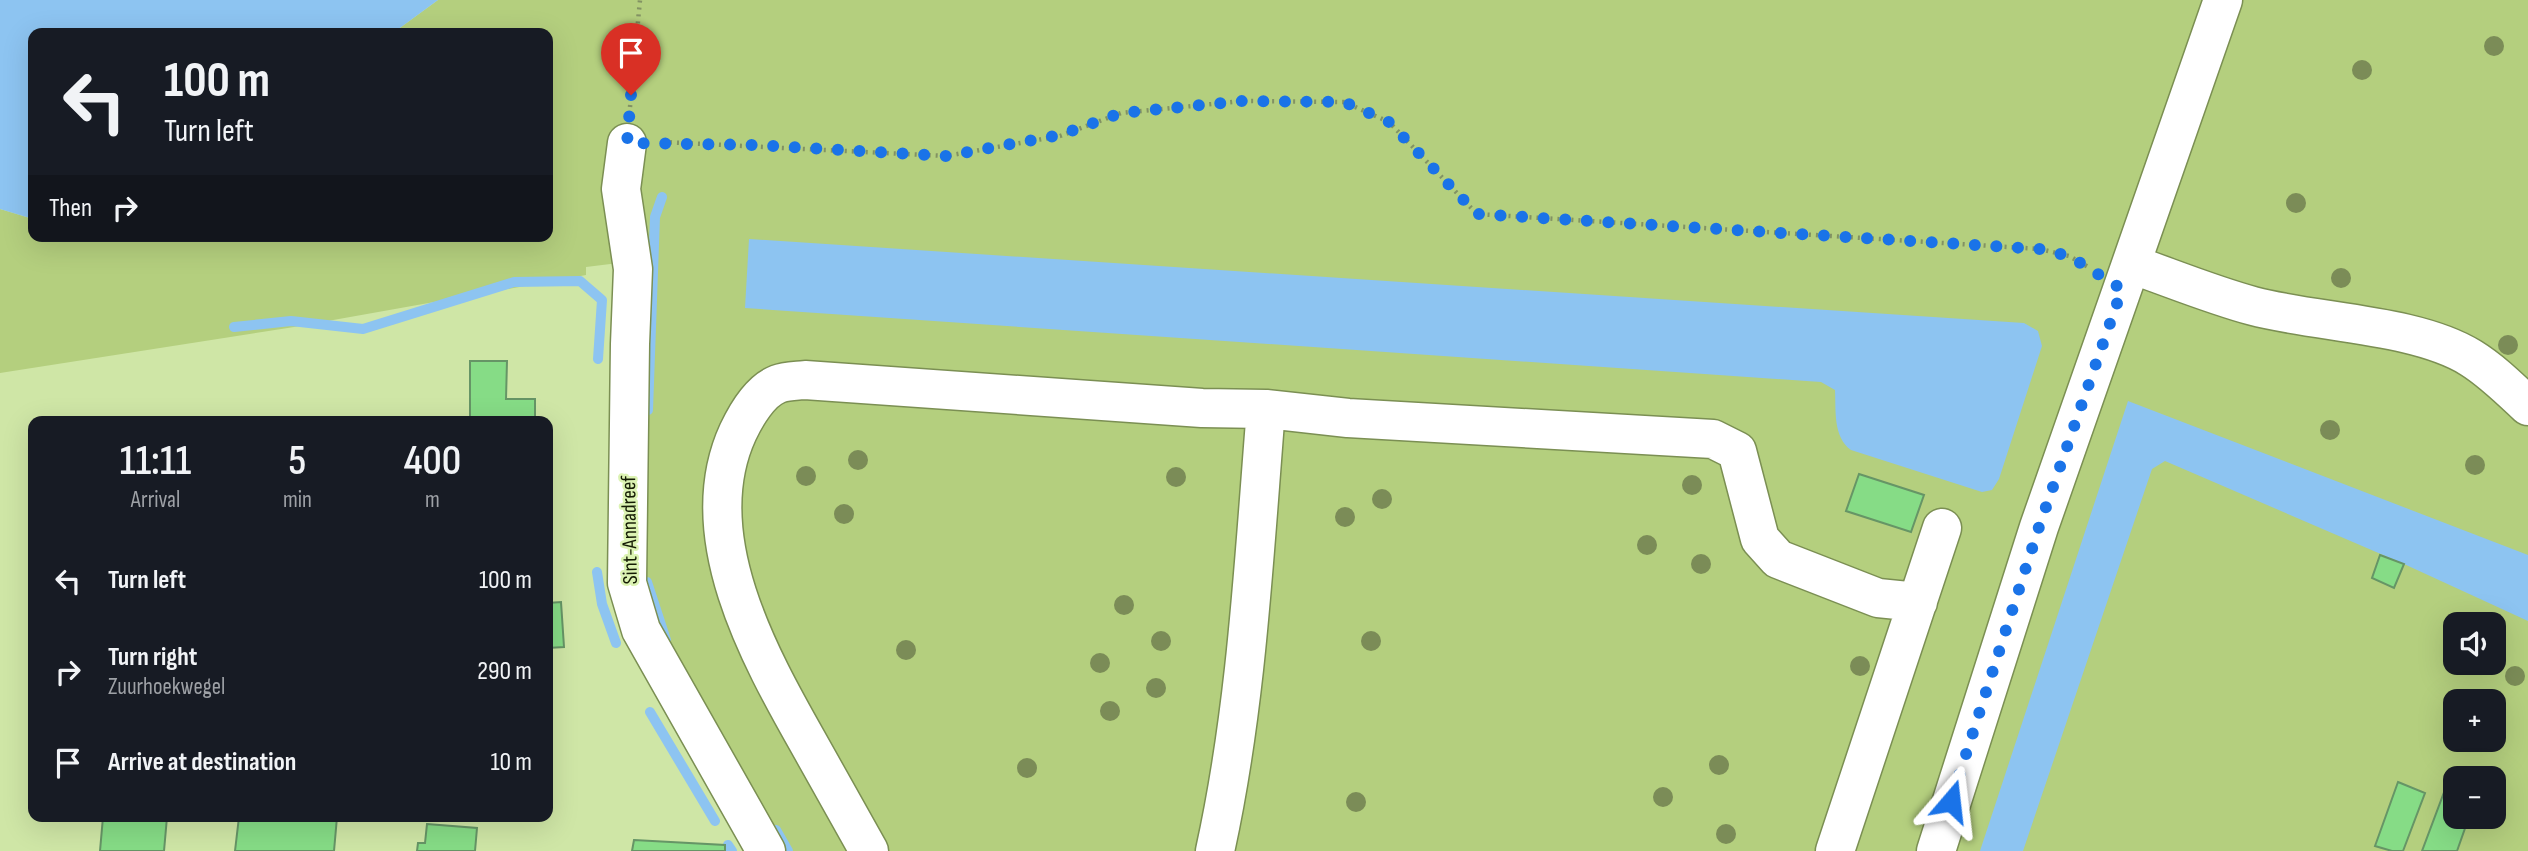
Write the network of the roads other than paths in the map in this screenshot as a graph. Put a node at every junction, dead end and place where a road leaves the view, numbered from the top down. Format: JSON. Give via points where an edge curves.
{"nodes":[{"id":1,"x":2223,"y":0,"type":"edge"},
{"id":2,"x":627,"y":143,"type":"road end"},
{"id":3,"x":2127,"y":276,"type":"junction"},
{"id":4,"x":2528,"y":406,"type":"edge"},
{"id":5,"x":1266,"y":409,"type":"junction"},
{"id":6,"x":1942,"y":528,"type":"dead end"},
{"id":7,"x":1918,"y":602,"type":"junction"},
{"id":8,"x":766,"y":851,"type":"edge"},
{"id":9,"x":869,"y":851,"type":"edge"},
{"id":10,"x":1215,"y":851,"type":"edge"},
{"id":11,"x":1835,"y":851,"type":"edge"},
{"id":12,"x":1936,"y":851,"type":"edge"}],
"edges":[{"from":1,"to":3,"type":"street"},
{"from":2,"to":8,"type":"street","name":"Sint-Annadreef","via":[[621,189],[634,270],[626,583],[641,630]]},
{"from":3,"to":4,"type":"street","via":[[2442,344],[2495,375]]},
{"from":3,"to":12,"type":"street","via":[[2039,527]]},
{"from":5,"to":7,"type":"street","via":[[1713,439],[1737,451],[1760,539],[1778,559],[1878,597]]},
{"from":5,"to":9,"type":"street","via":[[805,380],[778,384],[757,401],[727,459],[723,497],[737,595],[765,665]]},
{"from":5,"to":10,"type":"street","via":[[1249,612],[1227,794]]},
{"from":6,"to":7,"type":"street"},
{"from":7,"to":11,"type":"street"}]}
